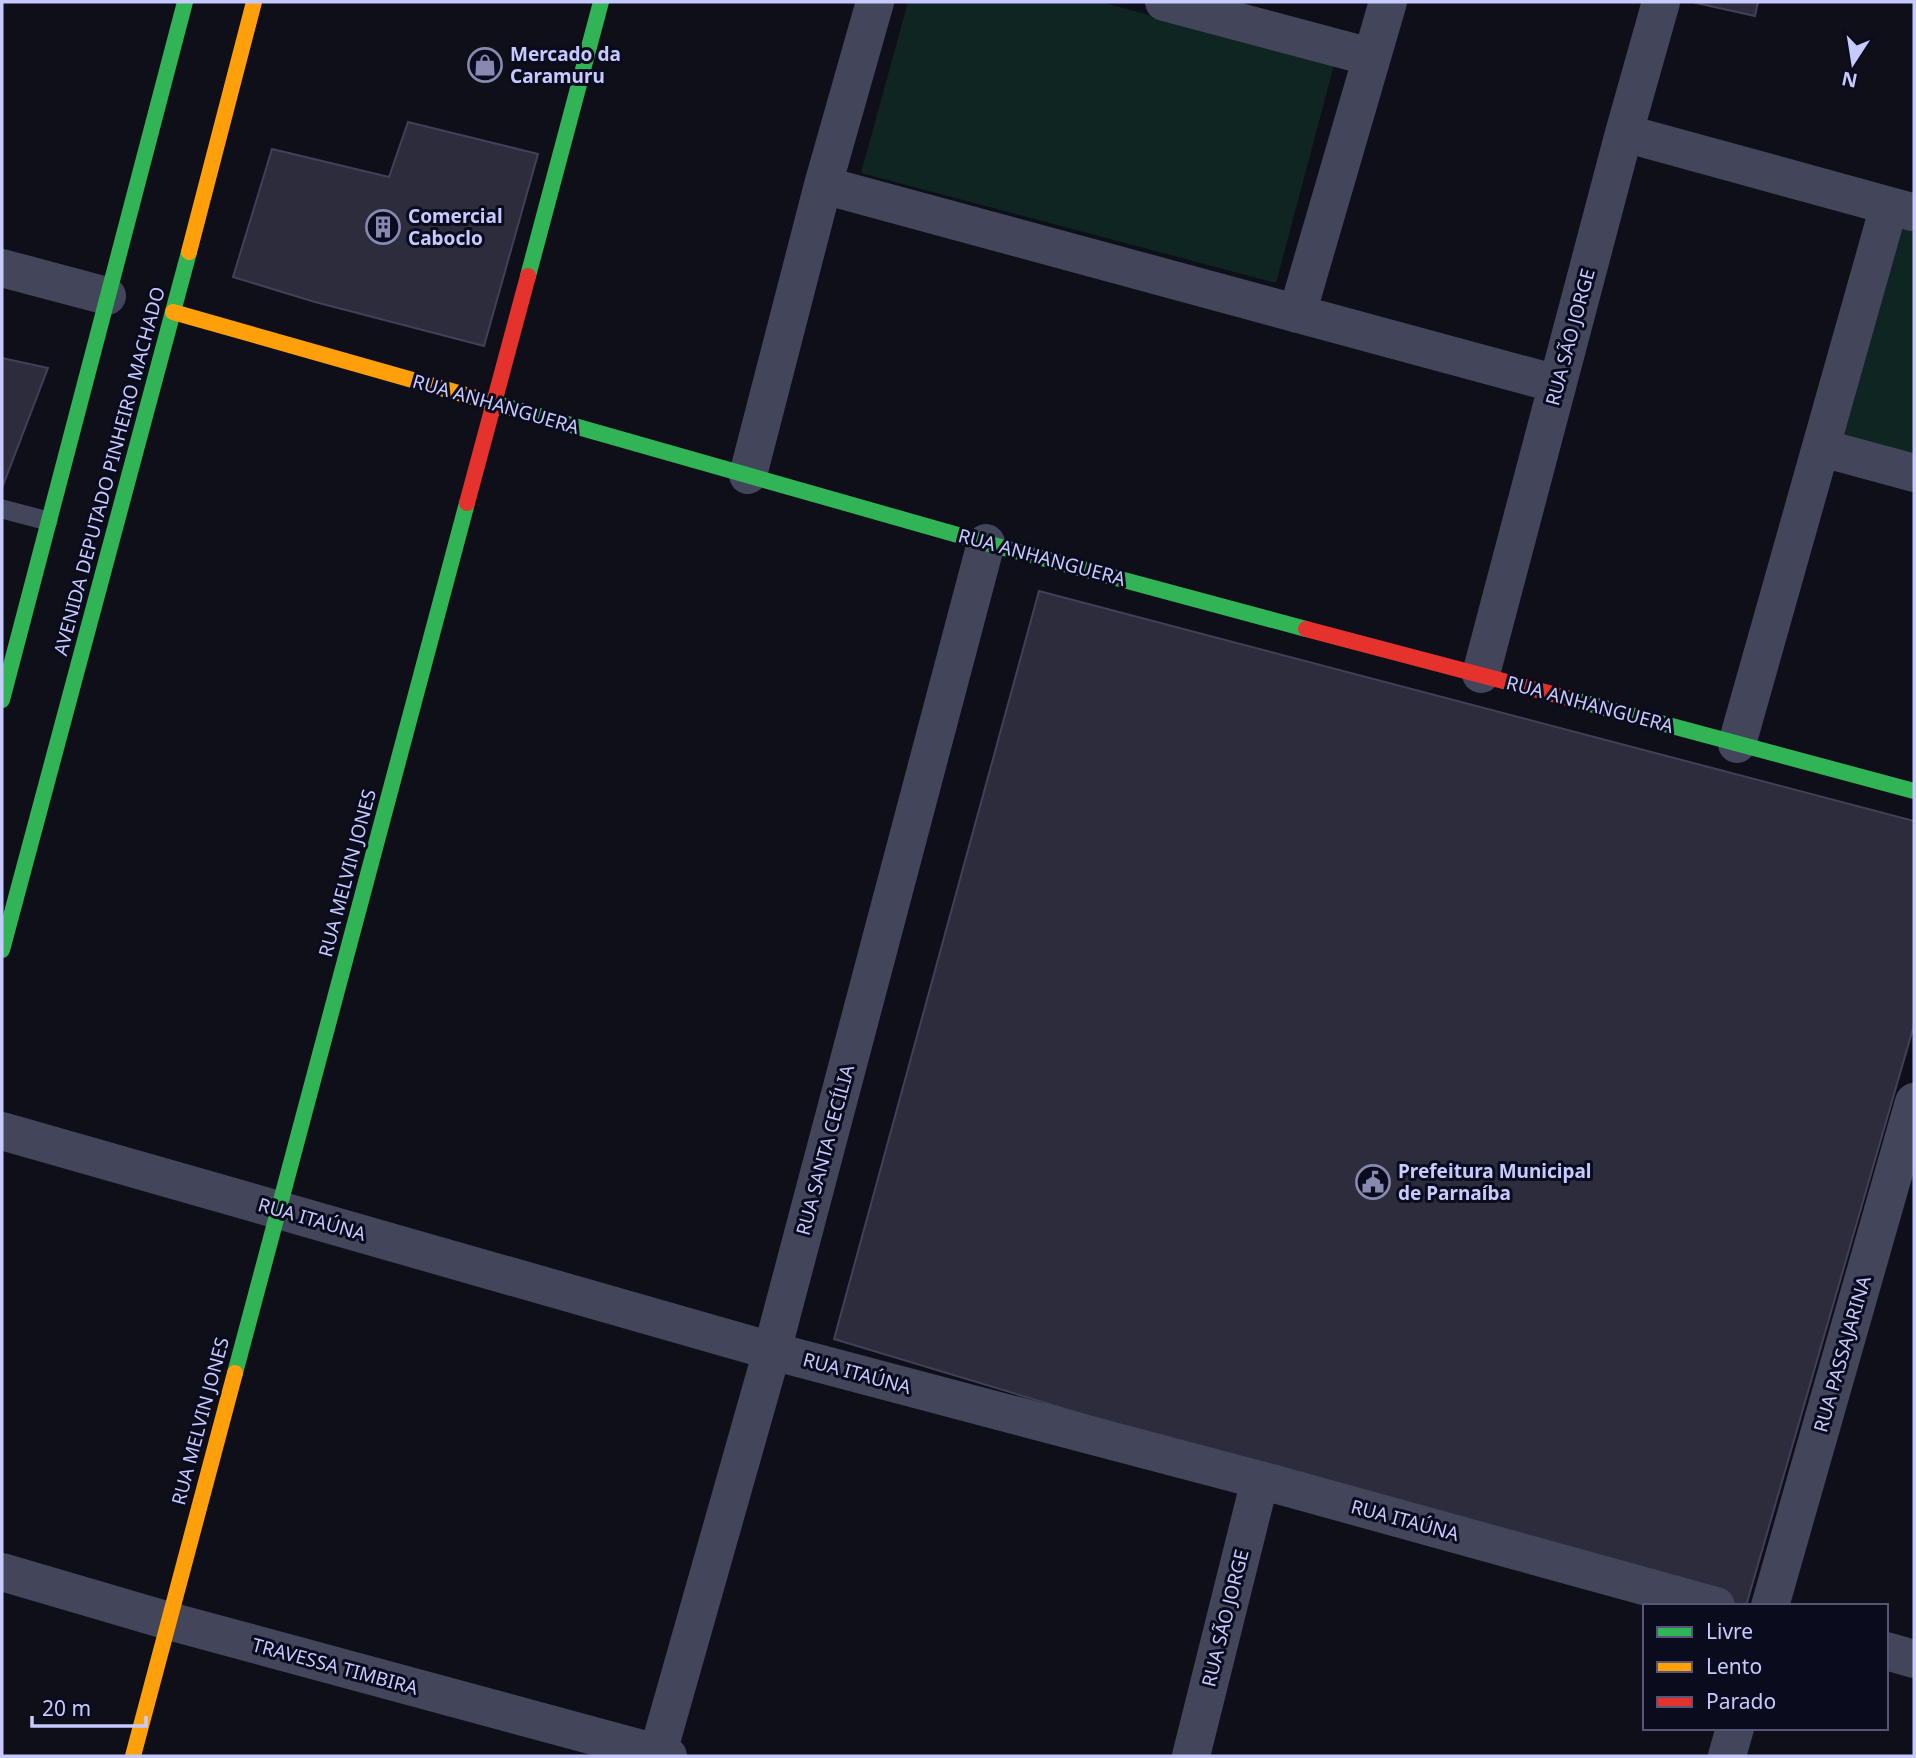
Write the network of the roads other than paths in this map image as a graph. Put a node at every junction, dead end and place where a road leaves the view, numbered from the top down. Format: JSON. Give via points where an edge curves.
{"nodes":[{"id":1,"x":185,"y":2,"type":"edge"},
{"id":2,"x":254,"y":2,"type":"edge"},
{"id":3,"x":601,"y":2,"type":"edge"},
{"id":4,"x":875,"y":2,"type":"edge"},
{"id":5,"x":1164,"y":2,"type":"edge"},
{"id":6,"x":1388,"y":2,"type":"edge"},
{"id":7,"x":1661,"y":2,"type":"edge"},
{"id":8,"x":1371,"y":57,"type":"junction"},
{"id":9,"x":1624,"y":133,"type":"junction"},
{"id":10,"x":823,"y":185,"type":"junction"},
{"id":11,"x":1902,"y":209,"type":"edge"},
{"id":12,"x":2,"y":268,"type":"edge"},
{"id":13,"x":107,"y":296,"type":"junction"},
{"id":14,"x":173,"y":312,"type":"junction"},
{"id":15,"x":1297,"y":314,"type":"junction"},
{"id":16,"x":1557,"y":384,"type":"junction"},
{"id":17,"x":494,"y":403,"type":"junction"},
{"id":18,"x":1822,"y":448,"type":"junction"},
{"id":19,"x":1914,"y":473,"type":"edge"},
{"id":20,"x":748,"y":475,"type":"junction"},
{"id":21,"x":2,"y":509,"type":"edge"},
{"id":22,"x":48,"y":521,"type":"junction"},
{"id":23,"x":986,"y":543,"type":"junction"},
{"id":24,"x":1481,"y":674,"type":"junction"},
{"id":25,"x":2,"y":700,"type":"edge"},
{"id":26,"x":1737,"y":744,"type":"junction"},
{"id":27,"x":1914,"y":791,"type":"edge"},
{"id":28,"x":2,"y":950,"type":"edge"},
{"id":29,"x":1914,"y":1102,"type":"edge"},
{"id":30,"x":2,"y":1131,"type":"edge"},
{"id":31,"x":279,"y":1209,"type":"junction"},
{"id":32,"x":772,"y":1351,"type":"junction"},
{"id":33,"x":1260,"y":1480,"type":"junction"},
{"id":34,"x":2,"y":1572,"type":"edge"},
{"id":35,"x":1709,"y":1604,"type":"edge"},
{"id":36,"x":1771,"y":1604,"type":"edge"},
{"id":37,"x":169,"y":1621,"type":"junction"},
{"id":38,"x":1888,"y":1652,"type":"edge"},
{"id":39,"x":1914,"y":1659,"type":"edge"},
{"id":40,"x":1734,"y":1730,"type":"edge"},
{"id":41,"x":661,"y":1755,"type":"edge"},
{"id":42,"x":134,"y":1756,"type":"edge"},
{"id":43,"x":1191,"y":1756,"type":"edge"},
{"id":44,"x":1727,"y":1756,"type":"edge"}],
"edges":[{"from":1,"to":13,"type":"street"},
{"from":2,"to":14,"type":"street","name":"AVENIDA DEPUTADO PINHEIRO MACHADO"},
{"from":3,"to":17,"type":"street","name":"RUA MELVIN JONES"},
{"from":4,"to":10,"type":"street"},
{"from":5,"to":8,"type":"street"},
{"from":6,"to":8,"type":"street"},
{"from":7,"to":9,"type":"street","name":"RUA SÃO JORGE"},
{"from":8,"to":15,"type":"street"},
{"from":9,"to":11,"type":"street"},
{"from":9,"to":16,"type":"street","name":"RUA SÃO JORGE"},
{"from":10,"to":15,"type":"street"},
{"from":10,"to":20,"type":"street"},
{"from":11,"to":18,"type":"street"},
{"from":12,"to":13,"type":"street"},
{"from":13,"to":22,"type":"street"},
{"from":14,"to":17,"type":"street","name":"RUA ANHANGUERA"},
{"from":14,"to":28,"type":"street","name":"AVENIDA DEPUTADO PINHEIRO MACHADO"},
{"from":15,"to":16,"type":"street"},
{"from":16,"to":24,"type":"street","name":"RUA SÃO JORGE"},
{"from":17,"to":20,"type":"street","name":"RUA ANHANGUERA"},
{"from":17,"to":31,"type":"street","name":"RUA MELVIN JONES"},
{"from":18,"to":19,"type":"street"},
{"from":18,"to":26,"type":"street"},
{"from":20,"to":23,"type":"street","name":"RUA ANHANGUERA"},
{"from":21,"to":22,"type":"lane"},
{"from":22,"to":25,"type":"street"},
{"from":23,"to":24,"type":"street","name":"RUA ANHANGUERA"},
{"from":23,"to":32,"type":"street","name":"RUA SANTA CECÍLIA"},
{"from":24,"to":26,"type":"street","name":"RUA ANHANGUERA"},
{"from":26,"to":27,"type":"street","name":"RUA ANHANGUERA"},
{"from":29,"to":36,"type":"street","name":"RUA PASSAJARINA"},
{"from":30,"to":31,"type":"street","name":"RUA ITAÚNA"},
{"from":31,"to":32,"type":"street","name":"RUA ITAÚNA"},
{"from":31,"to":37,"type":"street","name":"RUA MELVIN JONES"},
{"from":32,"to":33,"type":"street","name":"RUA ITAÚNA"},
{"from":32,"to":41,"type":"street","name":"RUA SANTA CECÍLIA"},
{"from":33,"to":35,"type":"street","name":"RUA ITAÚNA"},
{"from":33,"to":43,"type":"street","name":"RUA SÃO JORGE"},
{"from":34,"to":37,"type":"street","name":"TRAVESSA TIMBIRA"},
{"from":37,"to":41,"type":"street","name":"TRAVESSA TIMBIRA"},
{"from":37,"to":42,"type":"street","name":"RUA MELVIN JONES"},
{"from":38,"to":39,"type":"street"},
{"from":40,"to":44,"type":"street"}]}
